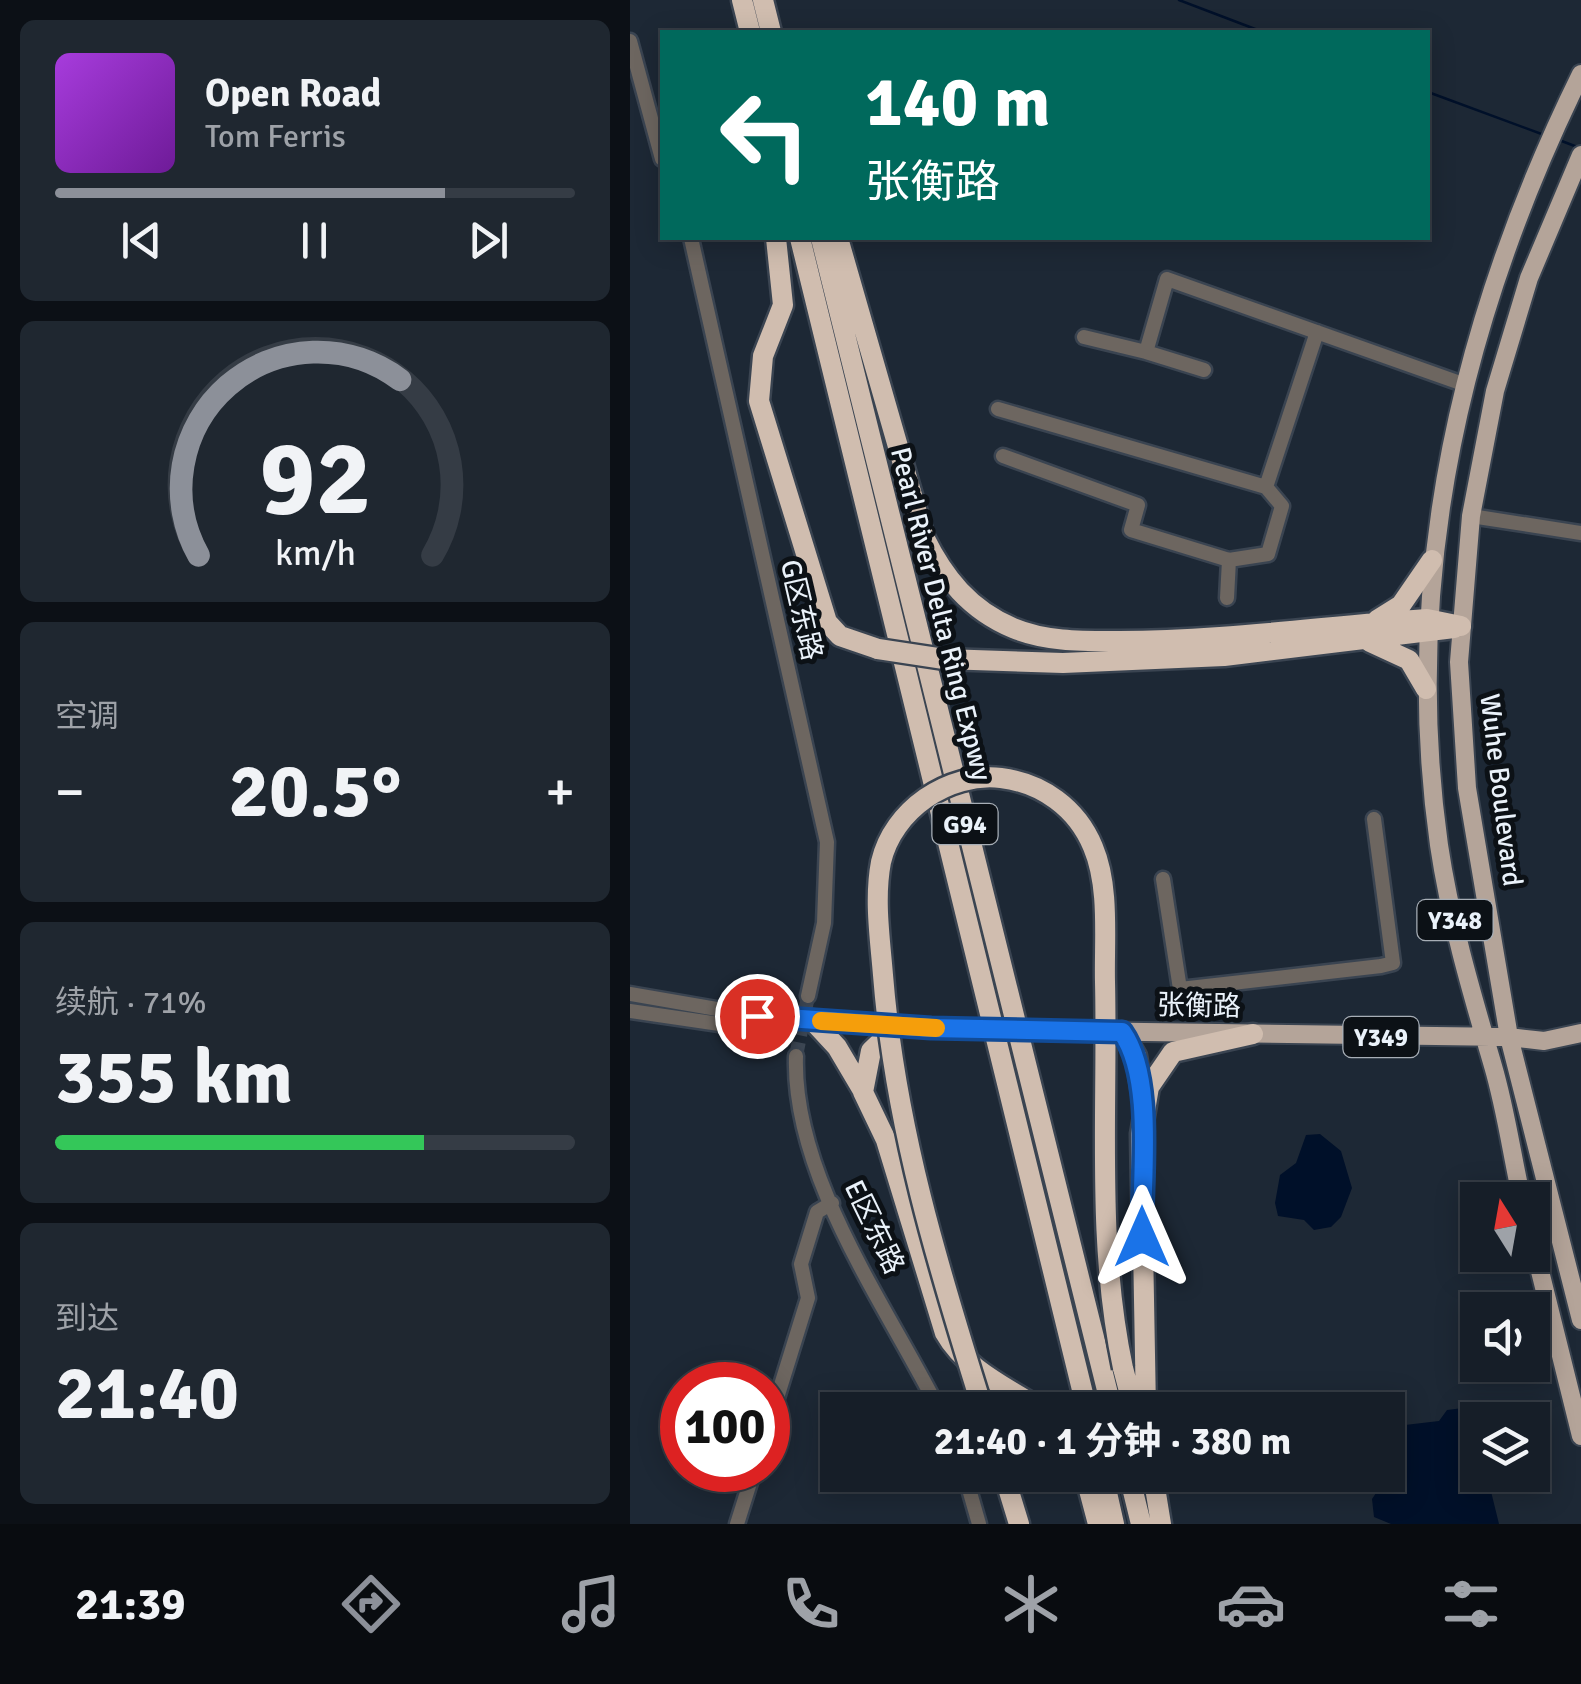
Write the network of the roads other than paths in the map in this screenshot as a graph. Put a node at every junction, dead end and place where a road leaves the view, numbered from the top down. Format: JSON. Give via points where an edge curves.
{"nodes":[{"id":1,"x":742,"y":0,"type":"edge"},
{"id":2,"x":763,"y":0,"type":"edge"},
{"id":3,"x":764,"y":30,"type":"edge"},
{"id":4,"x":766,"y":30,"type":"edge"},
{"id":5,"x":630,"y":41,"type":"edge"},
{"id":6,"x":1581,"y":74,"type":"edge"},
{"id":7,"x":660,"y":152,"type":"edge"},
{"id":8,"x":1581,"y":155,"type":"edge"},
{"id":9,"x":692,"y":240,"type":"edge"},
{"id":10,"x":776,"y":240,"type":"edge"},
{"id":11,"x":800,"y":240,"type":"edge"},
{"id":12,"x":821,"y":240,"type":"edge"},
{"id":13,"x":839,"y":240,"type":"edge"},
{"id":14,"x":1317,"y":332,"type":"junction"},
{"id":15,"x":1084,"y":337,"type":"dead end"},
{"id":16,"x":1146,"y":352,"type":"junction"},
{"id":17,"x":1204,"y":370,"type":"dead end"},
{"id":18,"x":1463,"y":384,"type":"junction"},
{"id":19,"x":998,"y":409,"type":"dead end"},
{"id":20,"x":1004,"y":456,"type":"dead end"},
{"id":21,"x":1266,"y":488,"type":"junction"},
{"id":22,"x":1471,"y":516,"type":"junction"},
{"id":23,"x":1581,"y":533,"type":"edge"},
{"id":24,"x":1229,"y":560,"type":"junction"},
{"id":25,"x":1432,"y":560,"type":"junction"},
{"id":26,"x":1227,"y":598,"type":"dead end"},
{"id":27,"x":1427,"y":626,"type":"junction"},
{"id":28,"x":1461,"y":626,"type":"junction"},
{"id":29,"x":1358,"y":634,"type":"junction"},
{"id":30,"x":1195,"y":648,"type":"junction"},
{"id":31,"x":1426,"y":689,"type":"junction"},
{"id":32,"x":1374,"y":819,"type":"dead end"},
{"id":33,"x":1163,"y":878,"type":"dead end"},
{"id":34,"x":630,"y":994,"type":"edge"},
{"id":35,"x":808,"y":996,"type":"tunnel mouth"},
{"id":36,"x":630,"y":1011,"type":"edge"},
{"id":37,"x":757,"y":1016,"type":"junction"},
{"id":38,"x":812,"y":1020,"type":"junction"},
{"id":39,"x":1581,"y":1021,"type":"edge"},
{"id":40,"x":896,"y":1027,"type":"junction"},
{"id":41,"x":1122,"y":1032,"type":"junction"},
{"id":42,"x":1253,"y":1034,"type":"junction"},
{"id":43,"x":1581,"y":1034,"type":"edge"},
{"id":44,"x":1514,"y":1037,"type":"junction"},
{"id":45,"x":1482,"y":1040,"type":"junction"},
{"id":46,"x":796,"y":1056,"type":"tunnel mouth"},
{"id":47,"x":863,"y":1092,"type":"junction"},
{"id":48,"x":1144,"y":1106,"type":"junction"},
{"id":49,"x":1518,"y":1182,"type":"edge"},
{"id":50,"x":832,"y":1202,"type":"junction"},
{"id":51,"x":1540,"y":1272,"type":"edge"},
{"id":52,"x":1581,"y":1320,"type":"edge"},
{"id":53,"x":788,"y":1362,"type":"edge"},
{"id":54,"x":931,"y":1392,"type":"edge"},
{"id":55,"x":977,"y":1392,"type":"edge"},
{"id":56,"x":1014,"y":1392,"type":"edge"},
{"id":57,"x":1083,"y":1392,"type":"edge"},
{"id":58,"x":1108,"y":1392,"type":"edge"},
{"id":59,"x":1129,"y":1392,"type":"edge"},
{"id":60,"x":1145,"y":1392,"type":"edge"},
{"id":61,"x":1581,"y":1436,"type":"edge"},
{"id":62,"x":747,"y":1492,"type":"edge"},
{"id":63,"x":970,"y":1492,"type":"edge"},
{"id":64,"x":1009,"y":1492,"type":"edge"},
{"id":65,"x":1090,"y":1492,"type":"edge"},
{"id":66,"x":1107,"y":1492,"type":"edge"},
{"id":67,"x":1133,"y":1492,"type":"edge"},
{"id":68,"x":1155,"y":1492,"type":"edge"},
{"id":69,"x":737,"y":1524,"type":"edge"},
{"id":70,"x":979,"y":1524,"type":"edge"},
{"id":71,"x":1019,"y":1524,"type":"edge"},
{"id":72,"x":1098,"y":1524,"type":"edge"},
{"id":73,"x":1114,"y":1524,"type":"edge"},
{"id":74,"x":1141,"y":1524,"type":"edge"},
{"id":75,"x":1161,"y":1524,"type":"edge"}],
"edges":[{"from":1,"to":3,"type":"highway"},
{"from":2,"to":4,"type":"highway"},
{"from":5,"to":7,"type":"street"},
{"from":6,"to":18,"type":"main road","number":"Y348","via":[[1536,170]]},
{"from":8,"to":22,"type":"main road","name":"Wuhe Boulevard","number":"Y348","via":[[1514,326]]},
{"from":9,"to":35,"type":"street","name":"G区东路","via":[[828,842],[824,922]]},
{"from":10,"to":30,"type":"highway","bridge":true,"via":[[783,305],[760,372],[762,418],[827,622],[840,636],[878,649],[1006,663]]},
{"from":11,"to":57,"type":"highway","name":"Pearl River Delta Ring Expwy","number":"G94"},
{"from":12,"to":58,"type":"highway","name":"Pearl River Delta Ring Expwy","number":"G94"},
{"from":13,"to":30,"type":"highway","via":[[912,504],[930,550],[956,589],[996,620],[1048,638]]},
{"from":14,"to":16,"type":"street","via":[[1166,279]]},
{"from":14,"to":18,"type":"street"},
{"from":14,"to":21,"type":"street"},
{"from":15,"to":16,"type":"street"},
{"from":16,"to":17,"type":"street"},
{"from":18,"to":25,"type":"main road","number":"Y348"},
{"from":19,"to":21,"type":"street"},
{"from":20,"to":24,"type":"street","via":[[1138,505],[1130,530]]},
{"from":21,"to":24,"type":"street","via":[[1282,506],[1268,554]]},
{"from":22,"to":23,"type":"street"},
{"from":22,"to":28,"type":"main road","name":"Wuhe Boulevard","number":"Y348"},
{"from":24,"to":26,"type":"street"},
{"from":25,"to":27,"type":"main road","number":"Y348"},
{"from":25,"to":29,"type":"highway","via":[[1401,605]]},
{"from":27,"to":28,"type":"highway"},
{"from":27,"to":29,"type":"highway"},
{"from":27,"to":31,"type":"main road","number":"Y348"},
{"from":28,"to":44,"type":"main road","name":"Wuhe Boulevard","number":"Y348","via":[[1463,758]]},
{"from":29,"to":30,"type":"highway"},
{"from":29,"to":31,"type":"highway","via":[[1397,650]]},
{"from":31,"to":45,"type":"main road","number":"Y348","via":[[1440,850]]},
{"from":32,"to":33,"type":"street","via":[[1393,963],[1180,989]]},
{"from":34,"to":37,"type":"street"},
{"from":36,"to":37,"type":"street","via":[[718,1026]]},
{"from":37,"to":38,"type":"main road","name":"张衡路"},
{"from":38,"to":40,"type":"main road","name":"张衡路"},
{"from":38,"to":47,"type":"highway"},
{"from":39,"to":44,"type":"main road","number":"Y349"},
{"from":40,"to":41,"type":"main road","name":"张衡路","number":"Y349","bridge":true},
{"from":40,"to":47,"type":"highway","via":[[871,1051]]},
{"from":41,"to":42,"type":"main road","name":"张衡路","number":"Y349"},
{"from":41,"to":48,"type":"highway","via":[[1136,1056]]},
{"from":42,"to":45,"type":"main road","name":"张衡路","number":"Y349"},
{"from":42,"to":48,"type":"highway","via":[[1173,1052],[1156,1072]]},
{"from":43,"to":44,"type":"main road","via":[[1544,1041]]},
{"from":44,"to":45,"type":"main road","name":"张衡路","number":"Y349"},
{"from":44,"to":52,"type":"main road","name":"Wuhe Boulevard","number":"Y348","via":[[1541,1175]]},
{"from":45,"to":49,"type":"main road","number":"Y348"},
{"from":46,"to":50,"type":"street","name":"E区东路","via":[[798,1110]]},
{"from":47,"to":56,"type":"highway","via":[[886,1140],[945,1333],[954,1350]]},
{"from":48,"to":60,"type":"highway"},
{"from":50,"to":53,"type":"street","via":[[817,1212],[801,1264],[808,1298]]},
{"from":50,"to":54,"type":"street","name":"E区东路"},
{"from":51,"to":61,"type":"main road"},
{"from":55,"to":59,"type":"highway","bridge":true,"via":[[912,1169],[896,1087],[878,910],[882,858],[904,817],[935,792],[996,777],[1038,788],[1071,812],[1095,850],[1103,915],[1109,1278]]},
{"from":62,"to":69,"type":"street"},
{"from":63,"to":70,"type":"street"},
{"from":64,"to":71,"type":"highway"},
{"from":65,"to":72,"type":"highway"},
{"from":66,"to":73,"type":"highway"},
{"from":67,"to":74,"type":"highway"},
{"from":68,"to":75,"type":"highway"}]}
